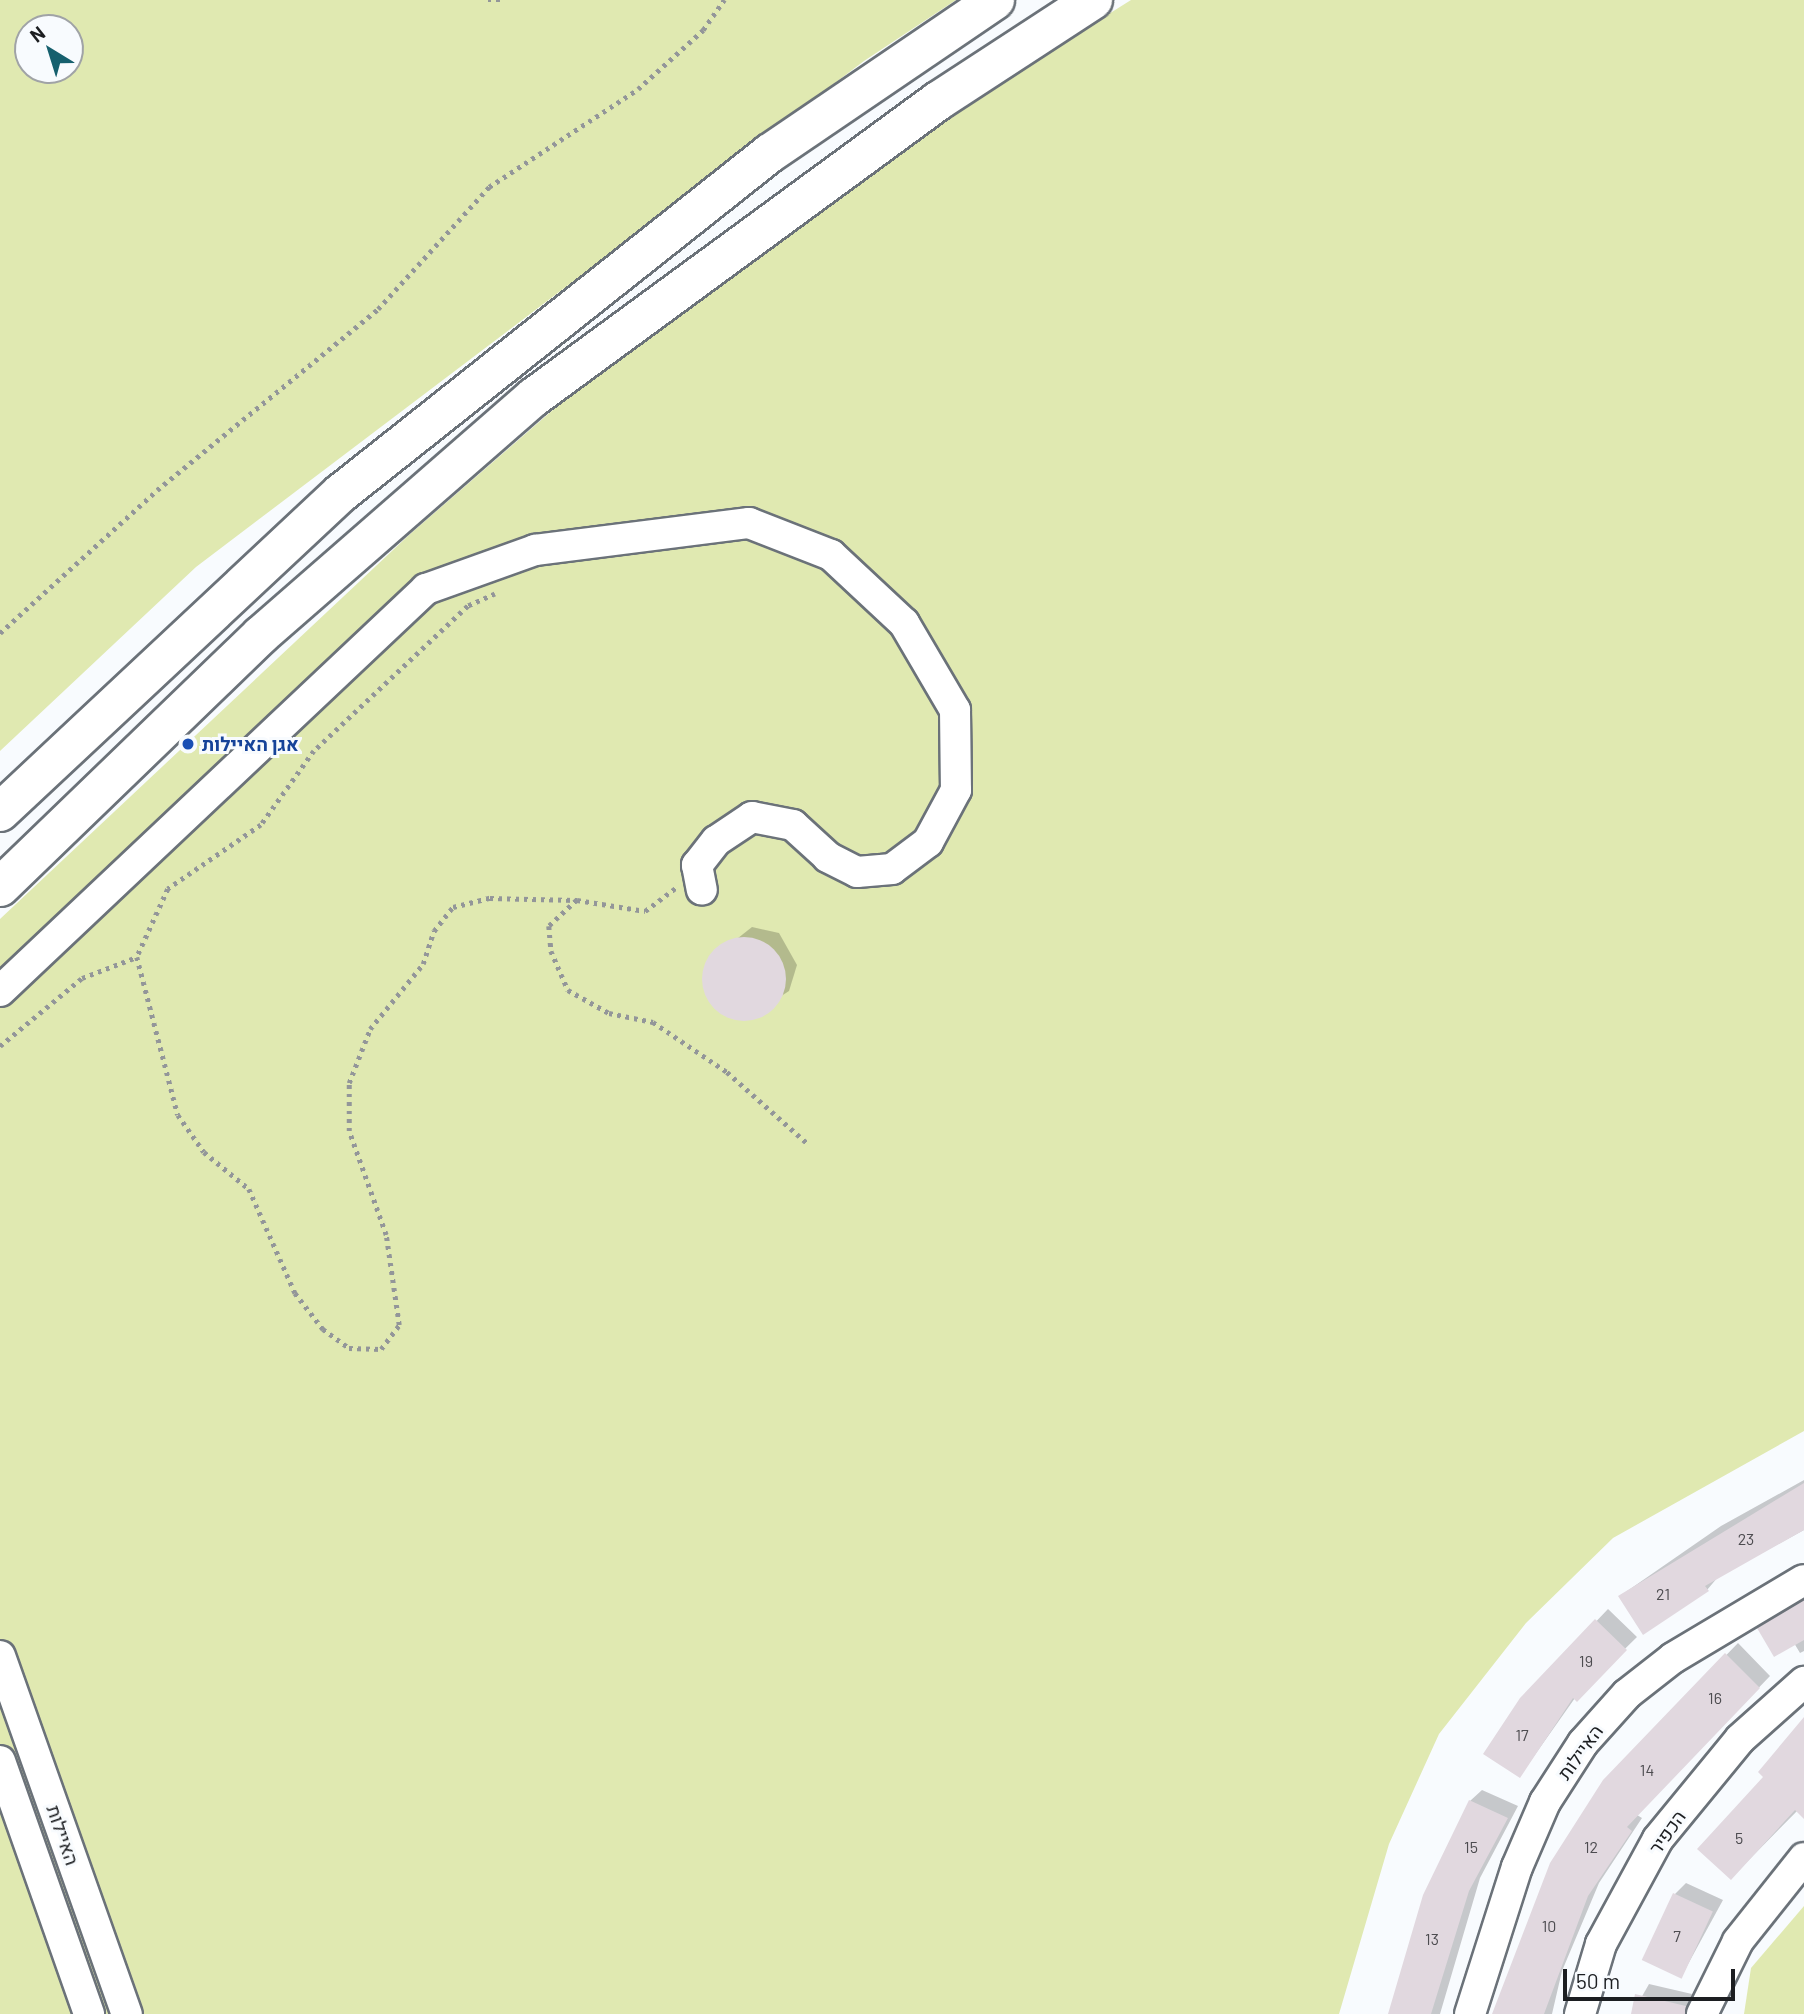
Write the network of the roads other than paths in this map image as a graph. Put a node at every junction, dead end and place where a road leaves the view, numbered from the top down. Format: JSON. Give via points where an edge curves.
{"nodes":[{"id":1,"x":995,"y":0,"type":"edge"},
{"id":2,"x":1093,"y":0,"type":"edge"},
{"id":3,"x":0,"y":812,"type":"edge"},
{"id":4,"x":699,"y":878,"type":"road end"},
{"id":5,"x":0,"y":887,"type":"edge"},
{"id":6,"x":0,"y":991,"type":"edge"},
{"id":7,"x":1804,"y":1580,"type":"edge"},
{"id":8,"x":0,"y":1656,"type":"edge"},
{"id":9,"x":1804,"y":1682,"type":"edge"},
{"id":10,"x":0,"y":1761,"type":"edge"},
{"id":11,"x":1804,"y":1858,"type":"edge"},
{"id":12,"x":89,"y":2014,"type":"edge"},
{"id":13,"x":127,"y":2014,"type":"edge"},
{"id":14,"x":1470,"y":2014,"type":"edge"},
{"id":15,"x":1580,"y":2014,"type":"edge"},
{"id":16,"x":1702,"y":2014,"type":"edge"}],
"edges":[{"from":1,"to":3,"type":"highway","via":[[760,161],[341,493]]},
{"from":2,"to":5,"type":"highway","via":[[927,108],[534,397],[261,635]]},
{"from":4,"to":6,"type":"street","via":[[716,841],[752,817],[793,825],[828,857],[857,872],[892,869],[928,842],[956,790],[955,710],[904,623],[831,555],[749,523],[535,550],[426,589]]},
{"from":7,"to":14,"type":"street","name":"האיילות","via":[[1673,1658],[1627,1694],[1583,1743],[1545,1802],[1517,1867]]},
{"from":8,"to":13,"type":"street","name":"האיילות"},
{"from":9,"to":15,"type":"street","name":"הכפיר","via":[[1740,1739],[1658,1839],[1601,1944]]},
{"from":10,"to":12,"type":"street","name":"האיילות"},
{"from":11,"to":16,"type":"street","via":[[1738,1941]]}]}
